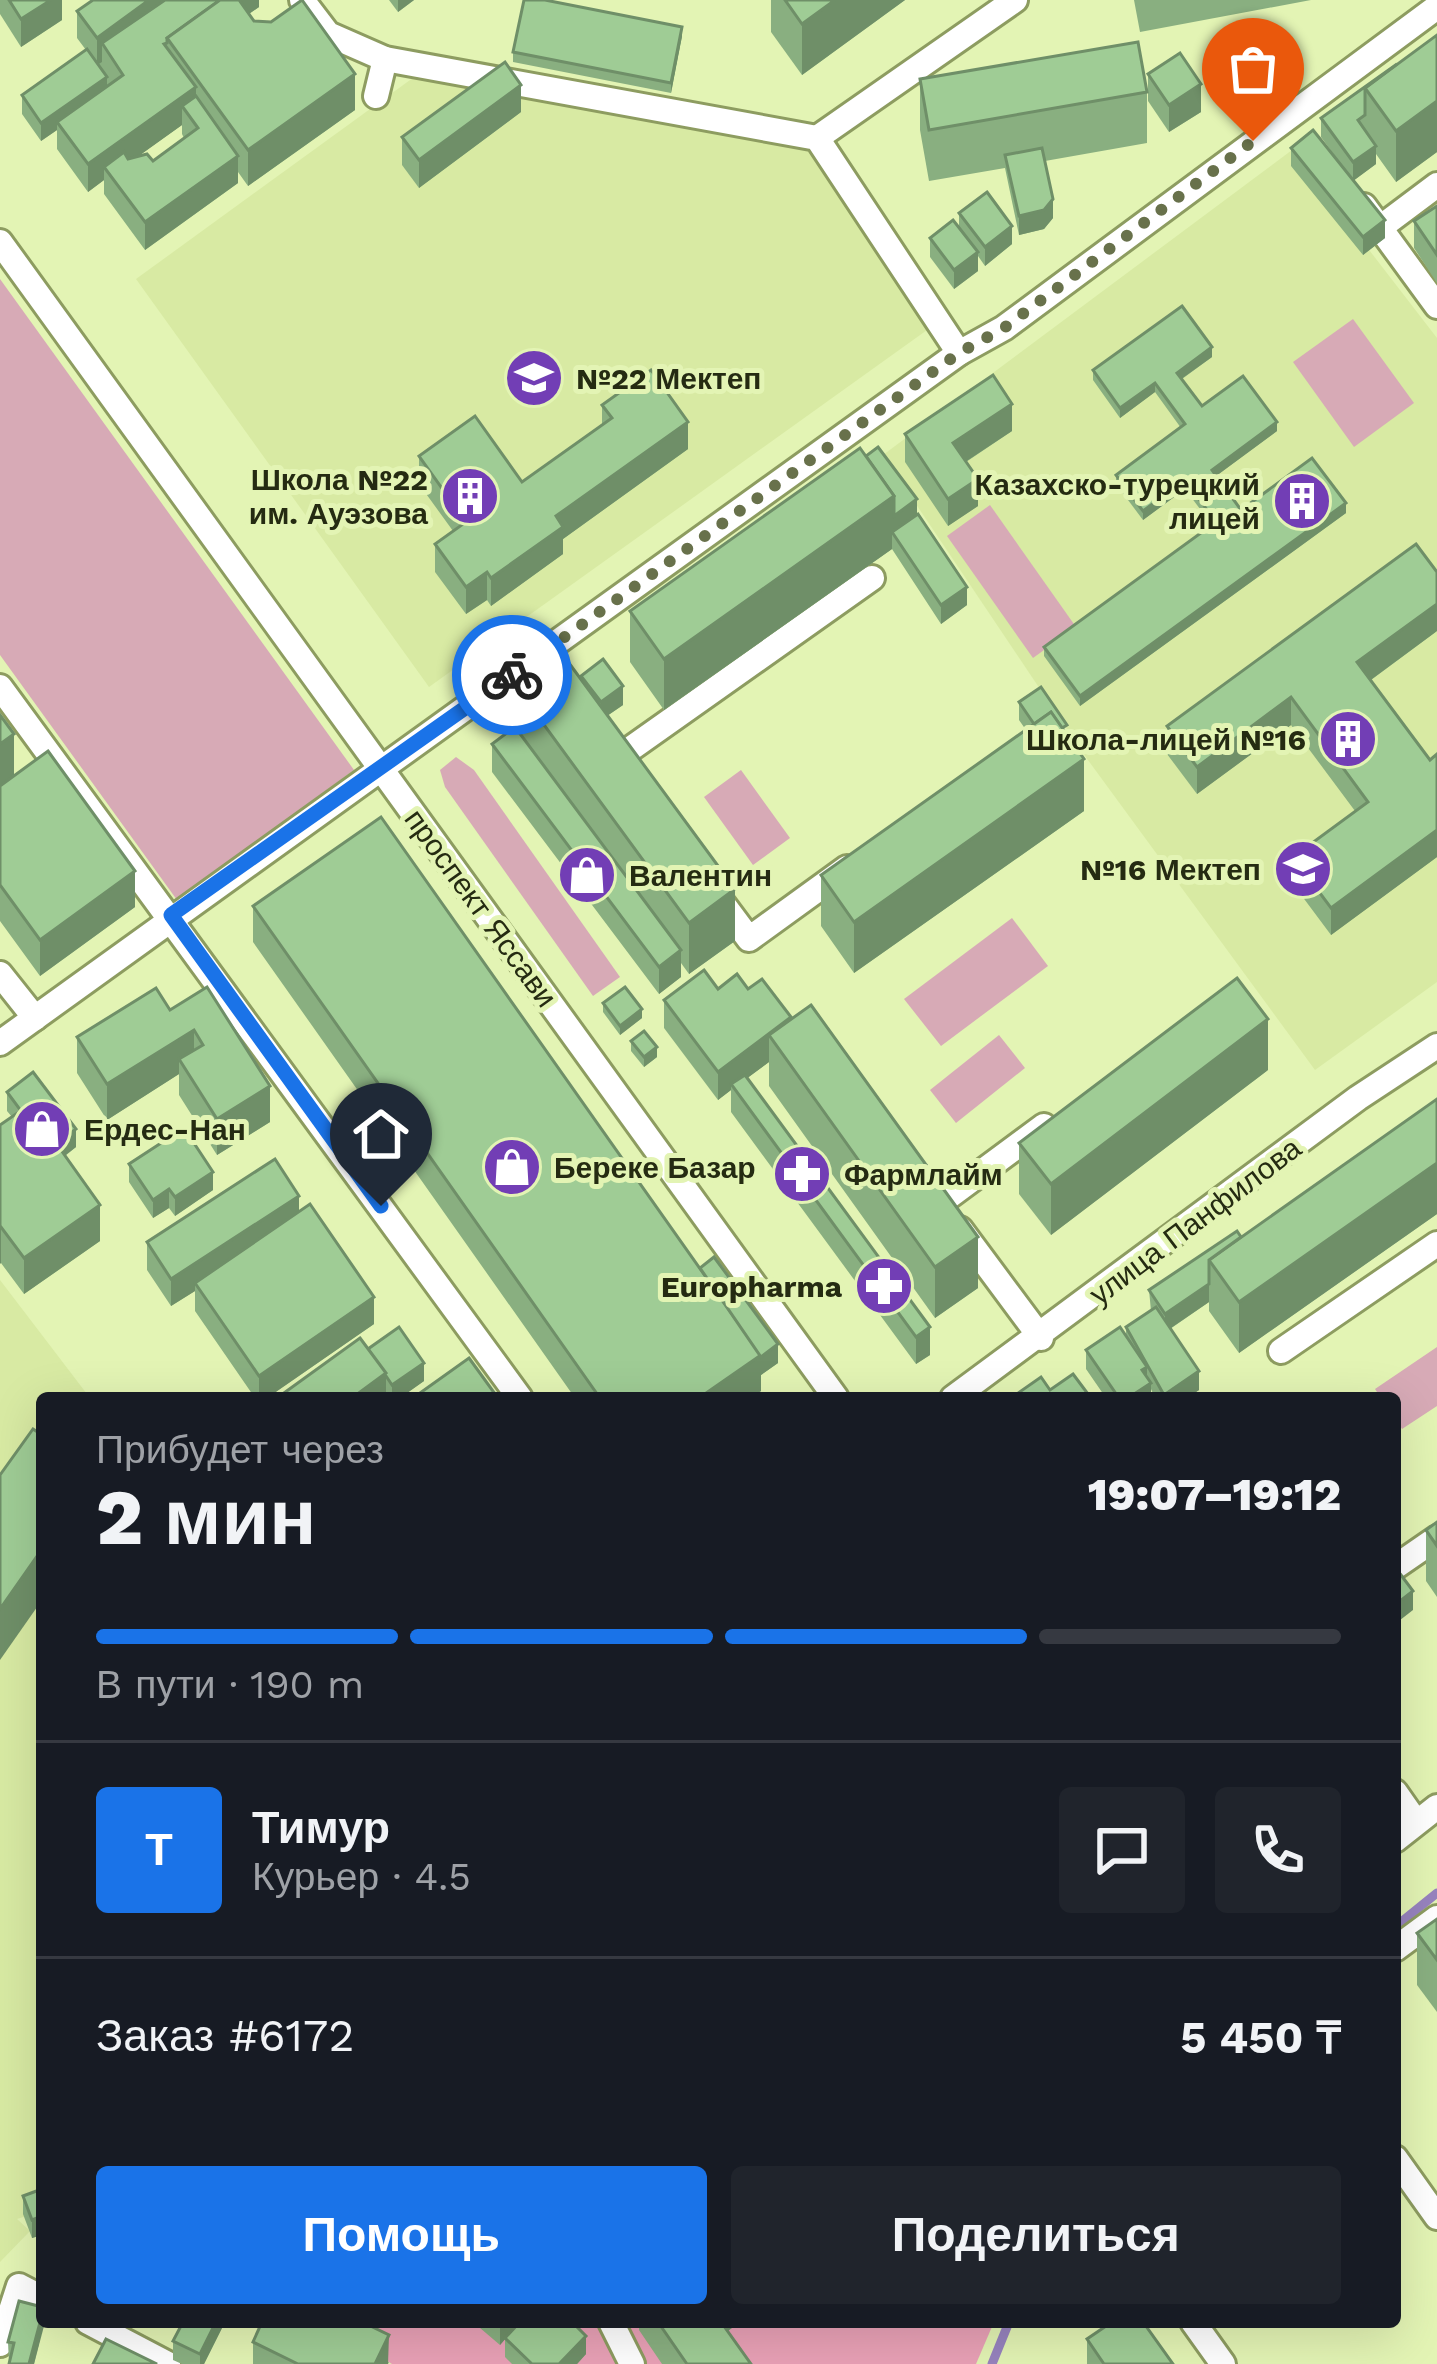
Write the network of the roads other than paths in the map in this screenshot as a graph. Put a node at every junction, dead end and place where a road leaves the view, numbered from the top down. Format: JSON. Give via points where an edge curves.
{"nodes":[{"id":1,"x":302,"y":0,"type":"edge"},
{"id":2,"x":1016,"y":0,"type":"edge"},
{"id":3,"x":1437,"y":7,"type":"edge"},
{"id":4,"x":385,"y":59,"type":"junction"},
{"id":5,"x":376,"y":96,"type":"dead end"},
{"id":6,"x":1289,"y":115,"type":"junction"},
{"id":7,"x":817,"y":137,"type":"junction"},
{"id":8,"x":1310,"y":139,"type":"edge"},
{"id":9,"x":1437,"y":184,"type":"edge"},
{"id":10,"x":1353,"y":192,"type":"edge"},
{"id":11,"x":1381,"y":227,"type":"junction"},
{"id":12,"x":0,"y":242,"type":"edge"},
{"id":13,"x":1437,"y":306,"type":"edge"},
{"id":14,"x":959,"y":353,"type":"junction"},
{"id":15,"x":872,"y":578,"type":"dead end"},
{"id":16,"x":538,"y":656,"type":"junction"},
{"id":17,"x":558,"y":682,"type":"edge"},
{"id":18,"x":0,"y":687,"type":"edge"},
{"id":19,"x":615,"y":759,"type":"edge"},
{"id":20,"x":380,"y":770,"type":"junction"},
{"id":21,"x":877,"y":846,"type":"edge"},
{"id":22,"x":696,"y":867,"type":"edge"},
{"id":23,"x":171,"y":915,"type":"junction"},
{"id":24,"x":0,"y":974,"type":"edge"},
{"id":25,"x":34,"y":1018,"type":"junction"},
{"id":26,"x":0,"y":1043,"type":"edge"},
{"id":27,"x":1436,"y":1049,"type":"edge"},
{"id":28,"x":1067,"y":1108,"type":"edge"},
{"id":29,"x":1437,"y":1244,"type":"edge"},
{"id":30,"x":1041,"y":1338,"type":"junction"},
{"id":31,"x":1281,"y":1351,"type":"dead end"},
{"id":32,"x":516,"y":1392,"type":"edge"},
{"id":33,"x":832,"y":1392,"type":"edge"},
{"id":34,"x":962,"y":1392,"type":"edge"},
{"id":35,"x":1437,"y":1538,"type":"edge"},
{"id":36,"x":1401,"y":1563,"type":"edge"},
{"id":37,"x":1401,"y":1796,"type":"edge"},
{"id":38,"x":1426,"y":1815,"type":"edge"},
{"id":39,"x":1401,"y":1835,"type":"edge"},
{"id":40,"x":1437,"y":1918,"type":"edge"},
{"id":41,"x":1401,"y":1945,"type":"edge"},
{"id":42,"x":1401,"y":2166,"type":"edge"},
{"id":43,"x":1437,"y":2217,"type":"edge"},
{"id":44,"x":36,"y":2295,"type":"edge"},
{"id":45,"x":99,"y":2328,"type":"edge"},
{"id":46,"x":613,"y":2328,"type":"edge"},
{"id":47,"x":1197,"y":2328,"type":"edge"},
{"id":48,"x":0,"y":2344,"type":"edge"},
{"id":49,"x":168,"y":2364,"type":"edge"},
{"id":50,"x":632,"y":2364,"type":"edge"},
{"id":51,"x":1223,"y":2364,"type":"edge"}],
"edges":[{"from":1,"to":4,"type":"street","via":[[328,34]]},
{"from":2,"to":7,"type":"street"},
{"from":3,"to":6,"type":"street"},
{"from":4,"to":5,"type":"street"},
{"from":4,"to":7,"type":"street"},
{"from":6,"to":8,"type":"street"},
{"from":6,"to":14,"type":"street","via":[[1004,328]]},
{"from":7,"to":14,"type":"street"},
{"from":9,"to":11,"type":"street"},
{"from":10,"to":11,"type":"street"},
{"from":11,"to":13,"type":"street"},
{"from":12,"to":20,"type":"street","name":"проспект Яссави"},
{"from":14,"to":16,"type":"street"},
{"from":15,"to":19,"type":"street"},
{"from":16,"to":17,"type":"street"},
{"from":16,"to":20,"type":"street"},
{"from":18,"to":23,"type":"street"},
{"from":20,"to":23,"type":"street"},
{"from":20,"to":33,"type":"street","name":"проспект Яссави"},
{"from":21,"to":22,"type":"street","via":[[749,939]]},
{"from":23,"to":25,"type":"street"},
{"from":23,"to":32,"type":"street"},
{"from":24,"to":25,"type":"street"},
{"from":25,"to":26,"type":"street"},
{"from":27,"to":30,"type":"street","name":"улица Панфилова","via":[[1358,1098]]},
{"from":28,"to":30,"type":"street","via":[[933,1193]]},
{"from":29,"to":31,"type":"street"},
{"from":30,"to":34,"type":"street","name":"улица Панфилова"},
{"from":35,"to":36,"type":"street"},
{"from":37,"to":38,"type":"street"},
{"from":38,"to":39,"type":"street"},
{"from":40,"to":41,"type":"street"},
{"from":42,"to":43,"type":"street"},
{"from":44,"to":48,"type":"street","via":[[20,2286]]},
{"from":45,"to":49,"type":"street"},
{"from":46,"to":50,"type":"street"},
{"from":47,"to":51,"type":"street"}]}
